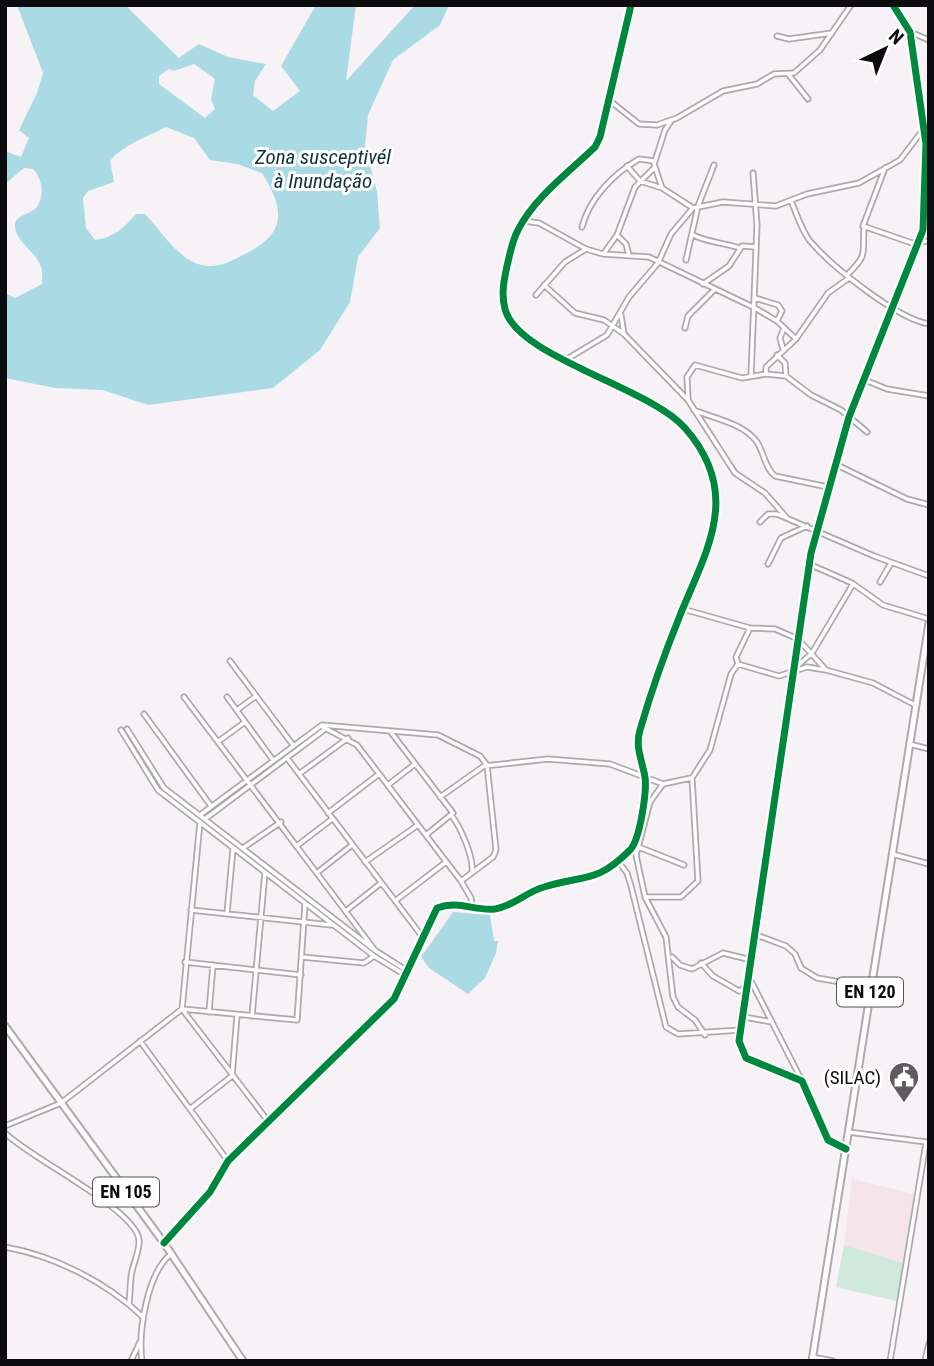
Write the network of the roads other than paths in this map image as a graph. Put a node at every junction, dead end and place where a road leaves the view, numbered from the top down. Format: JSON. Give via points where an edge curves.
{"nodes":[{"id":1,"x":631,"y":5,"type":"edge"},
{"id":2,"x":893,"y":5,"type":"edge"},
{"id":3,"x":848,"y":6,"type":"edge"},
{"id":4,"x":910,"y":32,"type":"junction"},
{"id":5,"x":832,"y":33,"type":"junction"},
{"id":6,"x":777,"y":36,"type":"dead end"},
{"id":7,"x":929,"y":40,"type":"edge"},
{"id":8,"x":789,"y":75,"type":"junction"},
{"id":9,"x":808,"y":99,"type":"dead end"},
{"id":10,"x":609,"y":100,"type":"junction"},
{"id":11,"x":671,"y":121,"type":"junction"},
{"id":12,"x":929,"y":122,"type":"edge"},
{"id":13,"x":923,"y":130,"type":"junction"},
{"id":14,"x":927,"y":139,"type":"edge"},
{"id":15,"x":654,"y":161,"type":"junction"},
{"id":16,"x":715,"y":165,"type":"dead end"},
{"id":17,"x":627,"y":166,"type":"junction"},
{"id":18,"x":655,"y":167,"type":"junction"},
{"id":19,"x":885,"y":168,"type":"junction"},
{"id":20,"x":753,"y":173,"type":"dead end"},
{"id":21,"x":640,"y":181,"type":"junction"},
{"id":22,"x":662,"y":188,"type":"junction"},
{"id":23,"x":791,"y":201,"type":"junction"},
{"id":24,"x":755,"y":205,"type":"junction"},
{"id":25,"x":696,"y":207,"type":"junction"},
{"id":26,"x":524,"y":220,"type":"junction"},
{"id":27,"x":582,"y":227,"type":"dead end"},
{"id":28,"x":864,"y":228,"type":"junction"},
{"id":29,"x":693,"y":234,"type":"junction"},
{"id":30,"x":617,"y":235,"type":"junction"},
{"id":31,"x":920,"y":241,"type":"junction"},
{"id":32,"x":929,"y":241,"type":"edge"},
{"id":33,"x":756,"y":247,"type":"junction"},
{"id":34,"x":740,"y":248,"type":"junction"},
{"id":35,"x":586,"y":249,"type":"junction"},
{"id":36,"x":603,"y":254,"type":"junction"},
{"id":37,"x":629,"y":255,"type":"junction"},
{"id":38,"x":686,"y":260,"type":"dead end"},
{"id":39,"x":658,"y":263,"type":"junction"},
{"id":40,"x":848,"y":277,"type":"junction"},
{"id":41,"x":703,"y":284,"type":"junction"},
{"id":42,"x":544,"y":285,"type":"junction"},
{"id":43,"x":714,"y":290,"type":"junction"},
{"id":44,"x":536,"y":295,"type":"dead end"},
{"id":45,"x":755,"y":298,"type":"junction"},
{"id":46,"x":755,"y":308,"type":"junction"},
{"id":47,"x":894,"y":308,"type":"junction"},
{"id":48,"x":621,"y":313,"type":"junction"},
{"id":49,"x":777,"y":321,"type":"junction"},
{"id":50,"x":929,"y":324,"type":"edge"},
{"id":51,"x":613,"y":326,"type":"junction"},
{"id":52,"x":685,"y":328,"type":"dead end"},
{"id":53,"x":784,"y":328,"type":"junction"},
{"id":54,"x":624,"y":334,"type":"junction"},
{"id":55,"x":796,"y":339,"type":"junction"},
{"id":56,"x":783,"y":350,"type":"junction"},
{"id":57,"x":778,"y":355,"type":"junction"},
{"id":58,"x":566,"y":359,"type":"junction"},
{"id":59,"x":766,"y":374,"type":"junction"},
{"id":60,"x":751,"y":376,"type":"junction"},
{"id":61,"x":786,"y":376,"type":"junction"},
{"id":62,"x":865,"y":380,"type":"junction"},
{"id":63,"x":929,"y":396,"type":"edge"},
{"id":64,"x":688,"y":400,"type":"junction"},
{"id":65,"x":694,"y":410,"type":"junction"},
{"id":66,"x":849,"y":417,"type":"junction"},
{"id":67,"x":867,"y":432,"type":"dead end"},
{"id":68,"x":834,"y":464,"type":"junction"},
{"id":69,"x":828,"y":487,"type":"junction"},
{"id":70,"x":929,"y":505,"type":"edge"},
{"id":71,"x":786,"y":517,"type":"junction"},
{"id":72,"x":760,"y":522,"type":"dead end"},
{"id":73,"x":807,"y":526,"type":"junction"},
{"id":74,"x":818,"y":530,"type":"junction"},
{"id":75,"x":891,"y":563,"type":"junction"},
{"id":76,"x":768,"y":564,"type":"dead end"},
{"id":77,"x":809,"y":564,"type":"junction"},
{"id":78,"x":929,"y":576,"type":"edge"},
{"id":79,"x":880,"y":582,"type":"dead end"},
{"id":80,"x":853,"y":584,"type":"junction"},
{"id":81,"x":683,"y":609,"type":"junction"},
{"id":82,"x":929,"y":621,"type":"edge"},
{"id":83,"x":750,"y":628,"type":"junction"},
{"id":84,"x":798,"y":639,"type":"junction"},
{"id":85,"x":812,"y":653,"type":"junction"},
{"id":86,"x":230,"y":661,"type":"dead end"},
{"id":87,"x":738,"y":664,"type":"junction"},
{"id":88,"x":794,"y":670,"type":"junction"},
{"id":89,"x":826,"y":670,"type":"junction"},
{"id":90,"x":184,"y":696,"type":"dead end"},
{"id":91,"x":256,"y":696,"type":"junction"},
{"id":92,"x":227,"y":697,"type":"dead end"},
{"id":93,"x":915,"y":705,"type":"junction"},
{"id":94,"x":237,"y":710,"type":"junction"},
{"id":95,"x":144,"y":714,"type":"dead end"},
{"id":96,"x":245,"y":722,"type":"junction"},
{"id":97,"x":325,"y":727,"type":"junction"},
{"id":98,"x":390,"y":731,"type":"junction"},
{"id":99,"x":348,"y":738,"type":"junction"},
{"id":100,"x":218,"y":742,"type":"junction"},
{"id":101,"x":909,"y":744,"type":"junction"},
{"id":102,"x":293,"y":745,"type":"junction"},
{"id":103,"x":929,"y":749,"type":"edge"},
{"id":104,"x":287,"y":758,"type":"junction"},
{"id":105,"x":273,"y":760,"type":"junction"},
{"id":106,"x":415,"y":764,"type":"junction"},
{"id":107,"x":487,"y":765,"type":"junction"},
{"id":108,"x":299,"y":774,"type":"junction"},
{"id":109,"x":379,"y":774,"type":"junction"},
{"id":110,"x":645,"y":776,"type":"junction"},
{"id":111,"x":692,"y":778,"type":"junction"},
{"id":112,"x":247,"y":779,"type":"junction"},
{"id":113,"x":251,"y":784,"type":"junction"},
{"id":114,"x":663,"y":784,"type":"junction"},
{"id":115,"x":388,"y":785,"type":"junction"},
{"id":116,"x":440,"y":797,"type":"junction"},
{"id":117,"x":212,"y":806,"type":"junction"},
{"id":118,"x":328,"y":813,"type":"junction"},
{"id":119,"x":452,"y":816,"type":"junction"},
{"id":120,"x":202,"y":817,"type":"junction"},
{"id":121,"x":332,"y":818,"type":"junction"},
{"id":122,"x":200,"y":822,"type":"junction"},
{"id":123,"x":281,"y":822,"type":"junction"},
{"id":124,"x":418,"y":825,"type":"junction"},
{"id":125,"x":426,"y":835,"type":"junction"},
{"id":126,"x":298,"y":845,"type":"junction"},
{"id":127,"x":352,"y":845,"type":"junction"},
{"id":128,"x":636,"y":846,"type":"junction"},
{"id":129,"x":233,"y":848,"type":"junction"},
{"id":130,"x":243,"y":848,"type":"junction"},
{"id":131,"x":892,"y":854,"type":"junction"},
{"id":132,"x":618,"y":861,"type":"junction"},
{"id":133,"x":365,"y":862,"type":"junction"},
{"id":134,"x":446,"y":862,"type":"junction"},
{"id":135,"x":929,"y":864,"type":"edge"},
{"id":136,"x":684,"y":865,"type":"dead end"},
{"id":137,"x":265,"y":872,"type":"junction"},
{"id":138,"x":318,"y":872,"type":"junction"},
{"id":139,"x":472,"y":873,"type":"junction"},
{"id":140,"x":461,"y":881,"type":"junction"},
{"id":141,"x":381,"y":883,"type":"junction"},
{"id":142,"x":645,"y":897,"type":"junction"},
{"id":143,"x":395,"y":901,"type":"junction"},
{"id":144,"x":305,"y":904,"type":"junction"},
{"id":145,"x":472,"y":906,"type":"junction"},
{"id":146,"x":191,"y":910,"type":"junction"},
{"id":147,"x":347,"y":910,"type":"junction"},
{"id":148,"x":226,"y":913,"type":"junction"},
{"id":149,"x":260,"y":916,"type":"junction"},
{"id":150,"x":305,"y":921,"type":"junction"},
{"id":151,"x":334,"y":925,"type":"junction"},
{"id":152,"x":754,"y":934,"type":"junction"},
{"id":153,"x":421,"y":936,"type":"junction"},
{"id":154,"x":375,"y":953,"type":"junction"},
{"id":155,"x":671,"y":956,"type":"junction"},
{"id":156,"x":302,"y":957,"type":"junction"},
{"id":157,"x":751,"y":960,"type":"junction"},
{"id":158,"x":185,"y":962,"type":"junction"},
{"id":159,"x":701,"y":963,"type":"junction"},
{"id":160,"x":214,"y":965,"type":"junction"},
{"id":161,"x":256,"y":970,"type":"junction"},
{"id":162,"x":408,"y":974,"type":"junction"},
{"id":163,"x":301,"y":975,"type":"junction"},
{"id":164,"x":749,"y":977,"type":"junction"},
{"id":165,"x":747,"y":986,"type":"junction"},
{"id":166,"x":871,"y":987,"type":"junction"},
{"id":167,"x":182,"y":1009,"type":"junction"},
{"id":168,"x":209,"y":1012,"type":"junction"},
{"id":169,"x":237,"y":1016,"type":"junction"},
{"id":170,"x":744,"y":1016,"type":"junction"},
{"id":171,"x":252,"y":1017,"type":"junction"},
{"id":172,"x":772,"y":1022,"type":"junction"},
{"id":173,"x":5,"y":1026,"type":"edge"},
{"id":174,"x":741,"y":1030,"type":"junction"},
{"id":175,"x":705,"y":1035,"type":"junction"},
{"id":176,"x":140,"y":1041,"type":"junction"},
{"id":177,"x":232,"y":1076,"type":"junction"},
{"id":178,"x":802,"y":1081,"type":"junction"},
{"id":179,"x":61,"y":1104,"type":"junction"},
{"id":180,"x":190,"y":1109,"type":"junction"},
{"id":181,"x":268,"y":1121,"type":"junction"},
{"id":182,"x":5,"y":1126,"type":"edge"},
{"id":183,"x":848,"y":1132,"type":"junction"},
{"id":184,"x":5,"y":1133,"type":"edge"},
{"id":185,"x":928,"y":1143,"type":"edge"},
{"id":186,"x":846,"y":1149,"type":"junction"},
{"id":187,"x":228,"y":1161,"type":"junction"},
{"id":188,"x":164,"y":1243,"type":"junction"},
{"id":189,"x":5,"y":1247,"type":"edge"},
{"id":190,"x":171,"y":1254,"type":"junction"},
{"id":191,"x":129,"y":1304,"type":"junction"},
{"id":192,"x":143,"y":1317,"type":"junction"},
{"id":193,"x":141,"y":1340,"type":"junction"},
{"id":194,"x":929,"y":1343,"type":"edge"},
{"id":195,"x":812,"y":1359,"type":"edge"},
{"id":196,"x":131,"y":1361,"type":"edge"},
{"id":197,"x":142,"y":1361,"type":"edge"},
{"id":198,"x":243,"y":1361,"type":"edge"},
{"id":199,"x":833,"y":1361,"type":"edge"},
{"id":200,"x":890,"y":1361,"type":"edge"},
{"id":201,"x":925,"y":1361,"type":"edge"}],
"edges":[{"from":1,"to":10,"type":"street"},
{"from":2,"to":4,"type":"street"},
{"from":3,"to":5,"type":"street"},
{"from":4,"to":7,"type":"street"},
{"from":4,"to":13,"type":"street"},
{"from":5,"to":6,"type":"street"},
{"from":5,"to":8,"type":"street","via":[[820,50]]},
{"from":8,"to":9,"type":"street"},
{"from":8,"to":11,"type":"street","via":[[774,74],[723,91]]},
{"from":10,"to":11,"type":"street","via":[[639,124]]},
{"from":10,"to":26,"type":"street","via":[[594,147]]},
{"from":11,"to":15,"type":"street"},
{"from":12,"to":13,"type":"street"},
{"from":13,"to":14,"type":"street"},
{"from":13,"to":19,"type":"street","via":[[900,160]]},
{"from":14,"to":31,"type":"street"},
{"from":15,"to":17,"type":"street","via":[[639,159]]},
{"from":15,"to":18,"type":"street"},
{"from":16,"to":25,"type":"street"},
{"from":17,"to":21,"type":"street"},
{"from":17,"to":27,"type":"street","via":[[600,191],[583,216]]},
{"from":18,"to":21,"type":"street"},
{"from":18,"to":22,"type":"street"},
{"from":19,"to":23,"type":"street","via":[[854,185]]},
{"from":19,"to":28,"type":"street"},
{"from":20,"to":24,"type":"street"},
{"from":21,"to":22,"type":"street"},
{"from":21,"to":30,"type":"street"},
{"from":22,"to":25,"type":"street"},
{"from":23,"to":24,"type":"street"},
{"from":23,"to":40,"type":"street","via":[[810,241]]},
{"from":24,"to":25,"type":"street","via":[[723,202]]},
{"from":24,"to":33,"type":"street"},
{"from":25,"to":29,"type":"street"},
{"from":25,"to":39,"type":"street","via":[[671,233]]},
{"from":26,"to":35,"type":"street","via":[[539,223]]},
{"from":26,"to":58,"type":"street","via":[[506,273],[504,307],[519,332]]},
{"from":28,"to":31,"type":"street","via":[[912,243]]},
{"from":28,"to":40,"type":"street","via":[[866,246]]},
{"from":29,"to":34,"type":"street"},
{"from":29,"to":38,"type":"street"},
{"from":30,"to":36,"type":"street"},
{"from":30,"to":37,"type":"street"},
{"from":31,"to":32,"type":"street"},
{"from":31,"to":47,"type":"street"},
{"from":33,"to":34,"type":"street"},
{"from":33,"to":45,"type":"street"},
{"from":34,"to":41,"type":"street","via":[[729,266]]},
{"from":35,"to":36,"type":"street"},
{"from":35,"to":42,"type":"street","via":[[565,262]]},
{"from":36,"to":37,"type":"street"},
{"from":37,"to":39,"type":"street"},
{"from":39,"to":41,"type":"street"},
{"from":39,"to":48,"type":"street"},
{"from":40,"to":47,"type":"street"},
{"from":40,"to":55,"type":"street","via":[[828,293]]},
{"from":41,"to":43,"type":"street"},
{"from":42,"to":44,"type":"street"},
{"from":42,"to":51,"type":"street","via":[[575,313]]},
{"from":43,"to":46,"type":"street"},
{"from":43,"to":52,"type":"street","via":[[688,316]]},
{"from":45,"to":46,"type":"street"},
{"from":45,"to":49,"type":"street","via":[[778,305],[782,311]]},
{"from":46,"to":49,"type":"street"},
{"from":46,"to":60,"type":"street"},
{"from":47,"to":50,"type":"street"},
{"from":47,"to":62,"type":"street"},
{"from":48,"to":51,"type":"street"},
{"from":48,"to":54,"type":"street"},
{"from":49,"to":53,"type":"street"},
{"from":51,"to":54,"type":"street"},
{"from":51,"to":58,"type":"street","via":[[598,343]]},
{"from":53,"to":55,"type":"street"},
{"from":53,"to":56,"type":"street"},
{"from":54,"to":64,"type":"street"},
{"from":55,"to":56,"type":"street"},
{"from":56,"to":57,"type":"street"},
{"from":57,"to":59,"type":"street","via":[[766,367]]},
{"from":57,"to":61,"type":"street","via":[[785,363]]},
{"from":58,"to":81,"type":"street","via":[[675,419],[707,463],[715,494],[713,536]]},
{"from":59,"to":60,"type":"street"},
{"from":59,"to":61,"type":"street"},
{"from":60,"to":64,"type":"street","via":[[742,378],[695,365],[687,377]]},
{"from":61,"to":66,"type":"street"},
{"from":62,"to":63,"type":"street"},
{"from":62,"to":66,"type":"street"},
{"from":64,"to":65,"type":"street"},
{"from":65,"to":69,"type":"street","via":[[745,429],[764,454],[771,474]]},
{"from":65,"to":71,"type":"street","via":[[734,472],[765,494]]},
{"from":66,"to":67,"type":"street"},
{"from":66,"to":68,"type":"street"},
{"from":68,"to":69,"type":"street"},
{"from":68,"to":70,"type":"street"},
{"from":69,"to":74,"type":"street"},
{"from":71,"to":72,"type":"street","via":[[773,513]]},
{"from":71,"to":73,"type":"street"},
{"from":73,"to":74,"type":"street"},
{"from":73,"to":76,"type":"street","via":[[782,538]]},
{"from":74,"to":75,"type":"street"},
{"from":74,"to":77,"type":"street"},
{"from":75,"to":78,"type":"street"},
{"from":75,"to":79,"type":"street"},
{"from":77,"to":80,"type":"street"},
{"from":77,"to":84,"type":"street"},
{"from":80,"to":82,"type":"street","via":[[883,605]]},
{"from":80,"to":85,"type":"street"},
{"from":81,"to":83,"type":"street"},
{"from":81,"to":110,"type":"street","via":[[638,738]]},
{"from":82,"to":93,"type":"main road","number":"EN 120"},
{"from":83,"to":84,"type":"street","via":[[771,628]]},
{"from":83,"to":87,"type":"street","via":[[736,657]]},
{"from":84,"to":85,"type":"street"},
{"from":84,"to":88,"type":"street"},
{"from":85,"to":88,"type":"street"},
{"from":85,"to":89,"type":"street"},
{"from":86,"to":91,"type":"street"},
{"from":87,"to":88,"type":"street","via":[[779,676]]},
{"from":87,"to":111,"type":"street","via":[[731,674],[710,750]]},
{"from":88,"to":89,"type":"street"},
{"from":88,"to":152,"type":"street"},
{"from":89,"to":93,"type":"street","via":[[873,682]]},
{"from":90,"to":100,"type":"street"},
{"from":91,"to":94,"type":"street"},
{"from":91,"to":102,"type":"street"},
{"from":92,"to":94,"type":"street"},
{"from":93,"to":101,"type":"main road","number":"EN 120"},
{"from":94,"to":96,"type":"street"},
{"from":95,"to":117,"type":"street"},
{"from":96,"to":100,"type":"street"},
{"from":96,"to":105,"type":"street"},
{"from":97,"to":98,"type":"street"},
{"from":97,"to":99,"type":"street"},
{"from":97,"to":102,"type":"street"},
{"from":97,"to":104,"type":"street"},
{"from":98,"to":106,"type":"street"},
{"from":98,"to":107,"type":"street","via":[[438,735],[480,756]]},
{"from":99,"to":108,"type":"street"},
{"from":99,"to":109,"type":"street"},
{"from":100,"to":112,"type":"street"},
{"from":101,"to":103,"type":"street"},
{"from":101,"to":131,"type":"main road","number":"EN 120"},
{"from":102,"to":105,"type":"street"},
{"from":104,"to":108,"type":"street"},
{"from":104,"to":113,"type":"street"},
{"from":105,"to":112,"type":"street"},
{"from":106,"to":115,"type":"street"},
{"from":106,"to":116,"type":"street"},
{"from":107,"to":110,"type":"street","via":[[548,759],[610,764]]},
{"from":107,"to":116,"type":"street"},
{"from":107,"to":139,"type":"street","via":[[496,850]]},
{"from":108,"to":118,"type":"street"},
{"from":109,"to":115,"type":"street"},
{"from":109,"to":118,"type":"street"},
{"from":110,"to":114,"type":"street"},
{"from":110,"to":128,"type":"street"},
{"from":111,"to":114,"type":"street"},
{"from":111,"to":142,"type":"street","via":[[698,881],[681,897]]},
{"from":112,"to":113,"type":"street"},
{"from":112,"to":117,"type":"street"},
{"from":113,"to":120,"type":"street"},
{"from":113,"to":123,"type":"street"},
{"from":114,"to":128,"type":"street","via":[[650,802]]},
{"from":115,"to":124,"type":"street"},
{"from":116,"to":119,"type":"street"},
{"from":117,"to":120,"type":"street"},
{"from":118,"to":121,"type":"street"},
{"from":119,"to":125,"type":"street"},
{"from":119,"to":139,"type":"street","via":[[462,832]]},
{"from":120,"to":122,"type":"street","via":[[157,782],[124,729],[154,785]]},
{"from":120,"to":130,"type":"street"},
{"from":121,"to":126,"type":"street"},
{"from":121,"to":127,"type":"street"},
{"from":122,"to":129,"type":"street"},
{"from":122,"to":146,"type":"street"},
{"from":123,"to":126,"type":"street"},
{"from":123,"to":130,"type":"street"},
{"from":124,"to":125,"type":"street"},
{"from":124,"to":133,"type":"street"},
{"from":125,"to":134,"type":"street"},
{"from":126,"to":138,"type":"street"},
{"from":127,"to":133,"type":"street"},
{"from":127,"to":138,"type":"street"},
{"from":128,"to":132,"type":"street"},
{"from":128,"to":136,"type":"street"},
{"from":128,"to":142,"type":"street"},
{"from":129,"to":137,"type":"street"},
{"from":129,"to":148,"type":"street"},
{"from":130,"to":154,"type":"street"},
{"from":131,"to":135,"type":"street"},
{"from":131,"to":166,"type":"main road","number":"EN 120"},
{"from":132,"to":145,"type":"street","via":[[599,874],[542,887],[500,908]]},
{"from":132,"to":175,"type":"street","via":[[631,886],[663,1021],[671,1032]]},
{"from":133,"to":141,"type":"street"},
{"from":134,"to":140,"type":"street"},
{"from":134,"to":143,"type":"street"},
{"from":137,"to":144,"type":"street"},
{"from":137,"to":149,"type":"street"},
{"from":138,"to":147,"type":"street"},
{"from":139,"to":140,"type":"street"},
{"from":140,"to":145,"type":"street"},
{"from":141,"to":143,"type":"street"},
{"from":141,"to":147,"type":"street"},
{"from":142,"to":155,"type":"street"},
{"from":143,"to":153,"type":"street"},
{"from":144,"to":150,"type":"street"},
{"from":144,"to":151,"type":"street"},
{"from":145,"to":153,"type":"street","via":[[437,908]]},
{"from":146,"to":148,"type":"street"},
{"from":146,"to":158,"type":"street"},
{"from":147,"to":154,"type":"street"},
{"from":148,"to":149,"type":"street"},
{"from":149,"to":150,"type":"street"},
{"from":149,"to":161,"type":"street"},
{"from":150,"to":151,"type":"street"},
{"from":150,"to":156,"type":"street"},
{"from":151,"to":154,"type":"street"},
{"from":152,"to":157,"type":"street"},
{"from":152,"to":166,"type":"street","via":[[786,946],[801,968],[817,978]]},
{"from":153,"to":162,"type":"street"},
{"from":154,"to":156,"type":"street","via":[[364,964]]},
{"from":154,"to":162,"type":"street"},
{"from":155,"to":159,"type":"street","via":[[687,969]]},
{"from":155,"to":175,"type":"street","via":[[675,1002]]},
{"from":156,"to":163,"type":"street"},
{"from":157,"to":159,"type":"street","via":[[723,953]]},
{"from":157,"to":164,"type":"street"},
{"from":158,"to":160,"type":"street"},
{"from":158,"to":167,"type":"street"},
{"from":159,"to":165,"type":"street","via":[[739,991]]},
{"from":160,"to":161,"type":"street"},
{"from":160,"to":168,"type":"street"},
{"from":161,"to":163,"type":"street"},
{"from":161,"to":171,"type":"street"},
{"from":162,"to":181,"type":"street","via":[[394,999]]},
{"from":163,"to":171,"type":"street","via":[[297,1020]]},
{"from":164,"to":165,"type":"street"},
{"from":164,"to":172,"type":"street"},
{"from":165,"to":170,"type":"street"},
{"from":166,"to":183,"type":"main road","number":"EN 120"},
{"from":167,"to":168,"type":"street"},
{"from":167,"to":176,"type":"street"},
{"from":167,"to":177,"type":"street"},
{"from":168,"to":169,"type":"street"},
{"from":169,"to":171,"type":"street"},
{"from":169,"to":177,"type":"street"},
{"from":170,"to":172,"type":"street"},
{"from":170,"to":174,"type":"street"},
{"from":172,"to":178,"type":"street"},
{"from":173,"to":179,"type":"main road","number":"EN 105"},
{"from":174,"to":175,"type":"street"},
{"from":174,"to":178,"type":"street","via":[[739,1041],[746,1058]]},
{"from":176,"to":179,"type":"street"},
{"from":176,"to":180,"type":"street"},
{"from":177,"to":180,"type":"street"},
{"from":177,"to":181,"type":"street"},
{"from":178,"to":186,"type":"street","via":[[828,1140]]},
{"from":179,"to":182,"type":"street"},
{"from":179,"to":188,"type":"main road","number":"EN 105"},
{"from":180,"to":187,"type":"street"},
{"from":181,"to":187,"type":"street"},
{"from":183,"to":185,"type":"street"},
{"from":183,"to":186,"type":"main road","number":"EN 120"},
{"from":184,"to":191,"type":"street","via":[[112,1205],[134,1228],[139,1240]]},
{"from":185,"to":200,"type":"street"},
{"from":186,"to":195,"type":"main road","number":"EN 120"},
{"from":187,"to":188,"type":"street","via":[[210,1192]]},
{"from":188,"to":190,"type":"main road","number":"EN 105"},
{"from":189,"to":191,"type":"street","via":[[79,1273]]},
{"from":190,"to":192,"type":"street","via":[[159,1268]]},
{"from":190,"to":198,"type":"main road","number":"EN 105"},
{"from":191,"to":192,"type":"street"},
{"from":192,"to":193,"type":"street"},
{"from":193,"to":196,"type":"street"},
{"from":193,"to":197,"type":"street"},
{"from":194,"to":201,"type":"street"},
{"from":195,"to":199,"type":"street"}]}
